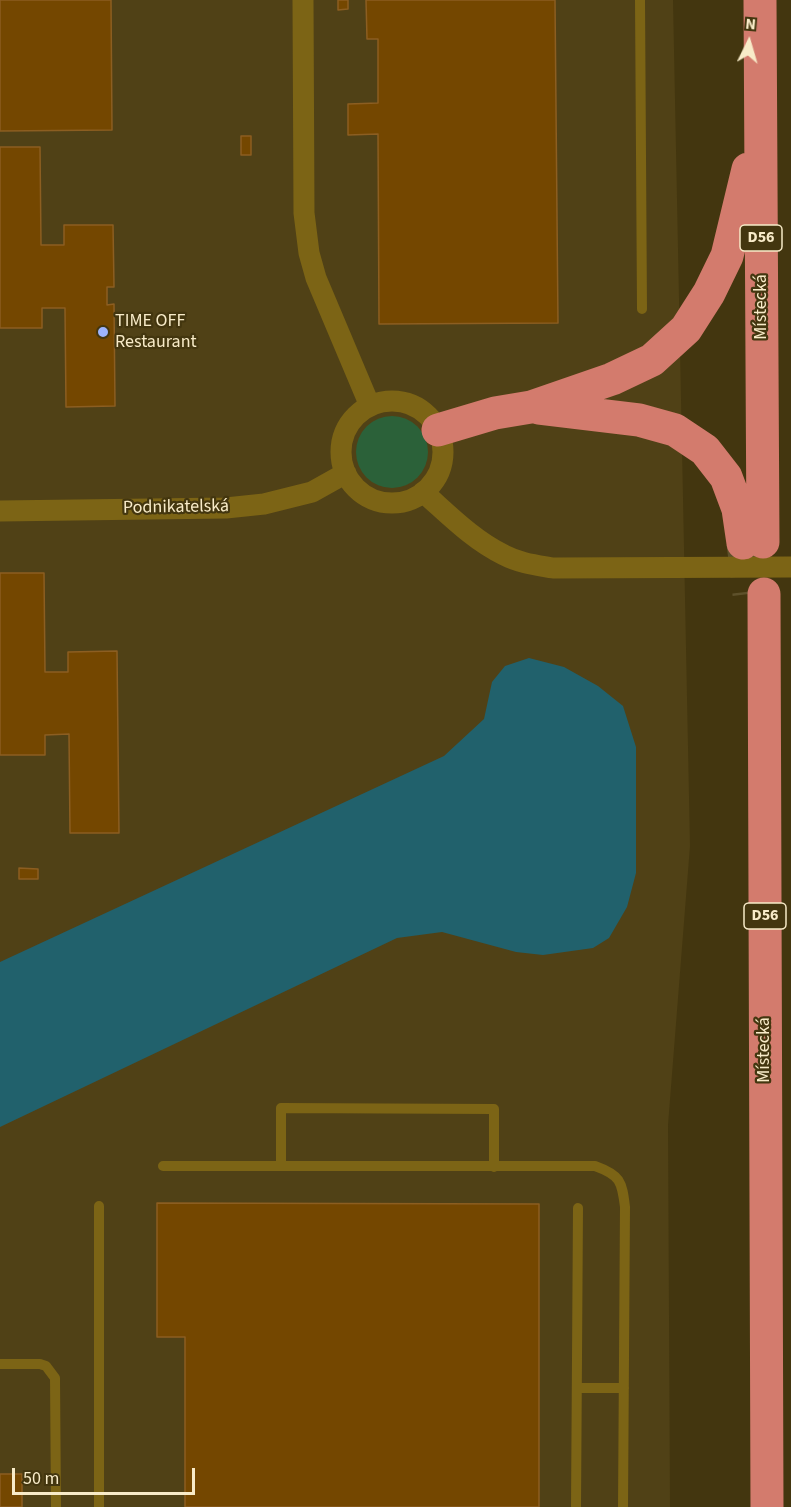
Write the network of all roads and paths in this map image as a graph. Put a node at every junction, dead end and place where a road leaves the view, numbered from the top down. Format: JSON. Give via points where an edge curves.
{"nodes":[{"id":1,"x":303,"y":0,"type":"edge"},
{"id":2,"x":640,"y":0,"type":"edge"},
{"id":3,"x":760,"y":0,"type":"edge"},
{"id":4,"x":760,"y":87,"type":"junction"},
{"id":5,"x":642,"y":309,"type":"dead end"},
{"id":6,"x":370,"y":406,"type":"junction"},
{"id":7,"x":531,"y":407,"type":"junction"},
{"id":8,"x":438,"y":430,"type":"junction"},
{"id":9,"x":346,"y":473,"type":"junction"},
{"id":10,"x":423,"y":492,"type":"junction"},
{"id":11,"x":0,"y":511,"type":"edge"},
{"id":12,"x":791,"y":567,"type":"edge"},
{"id":13,"x":756,"y":594,"type":"tunnel mouth"},
{"id":14,"x":163,"y":1166,"type":"dead end"},
{"id":15,"x":281,"y":1166,"type":"junction"},
{"id":16,"x":494,"y":1167,"type":"junction"},
{"id":17,"x":99,"y":1206,"type":"dead end"},
{"id":18,"x":578,"y":1208,"type":"dead end"},
{"id":19,"x":0,"y":1364,"type":"edge"},
{"id":20,"x":577,"y":1388,"type":"junction"},
{"id":21,"x":624,"y":1388,"type":"junction"},
{"id":22,"x":56,"y":1507,"type":"edge"},
{"id":23,"x":99,"y":1507,"type":"edge"},
{"id":24,"x":576,"y":1507,"type":"edge"},
{"id":25,"x":622,"y":1507,"type":"edge"},
{"id":26,"x":767,"y":1507,"type":"edge"}],
"edges":[{"from":1,"to":6,"type":"street","via":[[304,213],[309,252],[316,278]]},
{"from":2,"to":5,"type":"lane"},
{"from":3,"to":4,"type":"highway","name":"Místecká","number":"D56"},
{"from":4,"to":7,"type":"highway","via":[[746,182],[727,256],[686,329],[652,360],[612,379]]},
{"from":4,"to":7,"type":"highway","name":"Místecká","number":"D56","via":[[753,543],[726,477],[705,450],[675,430],[639,420]]},
{"from":6,"to":8,"type":"street","via":[[385,401],[416,407]]},
{"from":6,"to":9,"type":"street","via":[[357,415],[344,435],[341,458]]},
{"from":7,"to":8,"type":"highway"},
{"from":8,"to":10,"type":"street","via":[[443,457],[439,471]]},
{"from":9,"to":10,"type":"street","via":[[354,486],[380,501],[409,499]]},
{"from":9,"to":11,"type":"street","name":"Podnikatelská","via":[[312,492],[264,504]]},
{"from":10,"to":12,"type":"street","via":[[483,543],[528,564],[553,568]]},
{"from":13,"to":26,"type":"highway","name":"Místecká","number":"D56","via":[[764,706]]},
{"from":14,"to":15,"type":"lane"},
{"from":15,"to":16,"type":"lane"},
{"from":15,"to":16,"type":"lane","via":[[281,1108],[494,1109]]},
{"from":16,"to":21,"type":"lane","via":[[595,1166],[612,1172],[622,1186]]},
{"from":17,"to":23,"type":"lane"},
{"from":18,"to":20,"type":"lane"},
{"from":19,"to":22,"type":"lane","via":[[40,1364],[55,1378]]},
{"from":20,"to":21,"type":"lane"},
{"from":20,"to":24,"type":"lane"},
{"from":21,"to":25,"type":"lane"}]}
